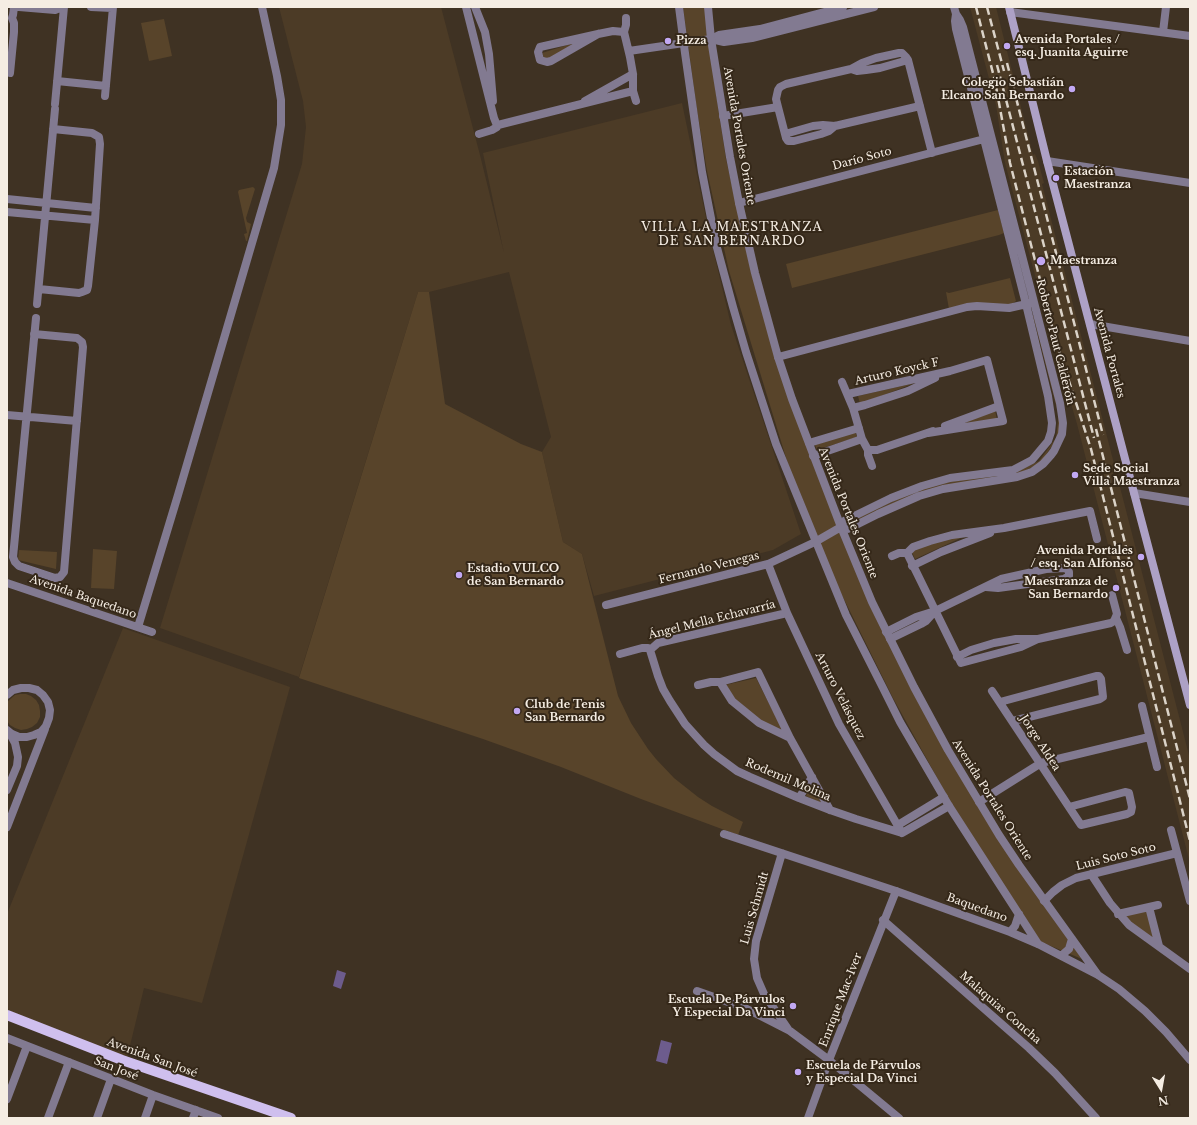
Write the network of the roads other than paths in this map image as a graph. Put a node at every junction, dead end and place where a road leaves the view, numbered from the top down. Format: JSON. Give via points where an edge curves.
{"nodes":[{"id":1,"x":14,"y":7,"type":"edge"},
{"id":2,"x":19,"y":7,"type":"edge"},
{"id":3,"x":63,"y":7,"type":"edge"},
{"id":4,"x":91,"y":7,"type":"edge"},
{"id":5,"x":262,"y":7,"type":"edge"},
{"id":6,"x":466,"y":7,"type":"edge"},
{"id":7,"x":475,"y":7,"type":"edge"},
{"id":8,"x":679,"y":7,"type":"edge"},
{"id":9,"x":708,"y":7,"type":"edge"},
{"id":10,"x":844,"y":7,"type":"edge"},
{"id":11,"x":874,"y":7,"type":"edge"},
{"id":12,"x":1166,"y":7,"type":"edge"},
{"id":13,"x":112,"y":8,"type":"edge"},
{"id":14,"x":1009,"y":10,"type":"edge"},
{"id":15,"x":955,"y":11,"type":"edge"},
{"id":16,"x":626,"y":18,"type":"dead end"},
{"id":17,"x":9,"y":19,"type":"edge"},
{"id":18,"x":624,"y":32,"type":"junction"},
{"id":19,"x":1163,"y":32,"type":"junction"},
{"id":20,"x":598,"y":34,"type":"junction"},
{"id":21,"x":1190,"y":36,"type":"edge"},
{"id":22,"x":711,"y":40,"type":"junction"},
{"id":23,"x":683,"y":44,"type":"junction"},
{"id":24,"x":629,"y":51,"type":"junction"},
{"id":25,"x":10,"y":73,"type":"dead end"},
{"id":26,"x":633,"y":74,"type":"junction"},
{"id":27,"x":57,"y":81,"type":"junction"},
{"id":28,"x":106,"y":86,"type":"junction"},
{"id":29,"x":633,"y":91,"type":"junction"},
{"id":30,"x":105,"y":96,"type":"dead end"},
{"id":31,"x":636,"y":101,"type":"dead end"},
{"id":32,"x":920,"y":106,"type":"junction"},
{"id":33,"x":573,"y":107,"type":"junction"},
{"id":34,"x":778,"y":107,"type":"junction"},
{"id":35,"x":723,"y":116,"type":"junction"},
{"id":36,"x":496,"y":121,"type":"junction"},
{"id":37,"x":53,"y":129,"type":"junction"},
{"id":38,"x":479,"y":134,"type":"dead end"},
{"id":39,"x":988,"y":138,"type":"junction"},
{"id":40,"x":932,"y":153,"type":"junction"},
{"id":41,"x":1047,"y":161,"type":"junction"},
{"id":42,"x":1190,"y":183,"type":"edge"},
{"id":43,"x":7,"y":199,"type":"edge"},
{"id":44,"x":47,"y":203,"type":"junction"},
{"id":45,"x":739,"y":203,"type":"junction"},
{"id":46,"x":96,"y":208,"type":"junction"},
{"id":47,"x":7,"y":212,"type":"edge"},
{"id":48,"x":46,"y":215,"type":"junction"},
{"id":49,"x":95,"y":220,"type":"junction"},
{"id":50,"x":39,"y":289,"type":"junction"},
{"id":51,"x":1030,"y":303,"type":"junction"},
{"id":52,"x":37,"y":304,"type":"dead end"},
{"id":53,"x":36,"y":318,"type":"dead end"},
{"id":54,"x":1090,"y":324,"type":"junction"},
{"id":55,"x":34,"y":334,"type":"junction"},
{"id":56,"x":1190,"y":341,"type":"edge"},
{"id":57,"x":778,"y":357,"type":"junction"},
{"id":58,"x":950,"y":371,"type":"junction"},
{"id":59,"x":842,"y":382,"type":"dead end"},
{"id":60,"x":848,"y":394,"type":"junction"},
{"id":61,"x":999,"y":406,"type":"junction"},
{"id":62,"x":853,"y":408,"type":"junction"},
{"id":63,"x":7,"y":415,"type":"edge"},
{"id":64,"x":26,"y":417,"type":"junction"},
{"id":65,"x":77,"y":421,"type":"junction"},
{"id":66,"x":859,"y":428,"type":"junction"},
{"id":67,"x":928,"y":433,"type":"junction"},
{"id":68,"x":862,"y":438,"type":"junction"},
{"id":69,"x":808,"y":444,"type":"junction"},
{"id":70,"x":868,"y":450,"type":"junction"},
{"id":71,"x":813,"y":456,"type":"junction"},
{"id":72,"x":872,"y":466,"type":"dead end"},
{"id":73,"x":1134,"y":493,"type":"junction"},
{"id":74,"x":1190,"y":502,"type":"edge"},
{"id":75,"x":841,"y":527,"type":"junction"},
{"id":76,"x":1004,"y":528,"type":"junction"},
{"id":77,"x":1097,"y":539,"type":"dead end"},
{"id":78,"x":815,"y":542,"type":"junction"},
{"id":79,"x":907,"y":553,"type":"junction"},
{"id":80,"x":892,"y":556,"type":"dead end"},
{"id":81,"x":768,"y":564,"type":"junction"},
{"id":82,"x":912,"y":566,"type":"junction"},
{"id":83,"x":7,"y":583,"type":"edge"},
{"id":84,"x":986,"y":587,"type":"junction"},
{"id":85,"x":1112,"y":595,"type":"dead end"},
{"id":86,"x":606,"y":605,"type":"dead end"},
{"id":87,"x":935,"y":611,"type":"junction"},
{"id":88,"x":787,"y":613,"type":"junction"},
{"id":89,"x":1116,"y":618,"type":"junction"},
{"id":90,"x":138,"y":627,"type":"junction"},
{"id":91,"x":152,"y":632,"type":"dead end"},
{"id":92,"x":888,"y":636,"type":"junction"},
{"id":93,"x":650,"y":650,"type":"junction"},
{"id":94,"x":1127,"y":650,"type":"dead end"},
{"id":95,"x":620,"y":654,"type":"dead end"},
{"id":96,"x":720,"y":682,"type":"junction"},
{"id":97,"x":698,"y":685,"type":"dead end"},
{"id":98,"x":992,"y":691,"type":"dead end"},
{"id":99,"x":7,"y":695,"type":"edge"},
{"id":100,"x":1000,"y":702,"type":"junction"},
{"id":101,"x":1190,"y":705,"type":"edge"},
{"id":102,"x":1142,"y":706,"type":"dead end"},
{"id":103,"x":1013,"y":721,"type":"junction"},
{"id":104,"x":46,"y":726,"type":"junction"},
{"id":105,"x":7,"y":730,"type":"edge"},
{"id":106,"x":1149,"y":737,"type":"junction"},
{"id":107,"x":790,"y":738,"type":"junction"},
{"id":108,"x":1040,"y":763,"type":"junction"},
{"id":109,"x":1157,"y":767,"type":"dead end"},
{"id":110,"x":812,"y":777,"type":"junction"},
{"id":111,"x":8,"y":786,"type":"edge"},
{"id":112,"x":944,"y":797,"type":"junction"},
{"id":113,"x":799,"y":798,"type":"junction"},
{"id":114,"x":979,"y":802,"type":"junction"},
{"id":115,"x":949,"y":806,"type":"junction"},
{"id":116,"x":1069,"y":807,"type":"junction"},
{"id":117,"x":830,"y":810,"type":"junction"},
{"id":118,"x":898,"y":825,"type":"junction"},
{"id":119,"x":7,"y":827,"type":"edge"},
{"id":120,"x":1171,"y":830,"type":"dead end"},
{"id":121,"x":902,"y":833,"type":"junction"},
{"id":122,"x":724,"y":834,"type":"dead end"},
{"id":123,"x":782,"y":853,"type":"junction"},
{"id":124,"x":1177,"y":853,"type":"junction"},
{"id":125,"x":1091,"y":874,"type":"junction"},
{"id":126,"x":896,"y":891,"type":"junction"},
{"id":127,"x":1044,"y":901,"type":"junction"},
{"id":128,"x":1190,"y":901,"type":"edge"},
{"id":129,"x":1158,"y":905,"type":"dead end"},
{"id":130,"x":1149,"y":907,"type":"junction"},
{"id":131,"x":1019,"y":914,"type":"junction"},
{"id":132,"x":1118,"y":914,"type":"junction"},
{"id":133,"x":883,"y":920,"type":"junction"},
{"id":134,"x":1010,"y":932,"type":"junction"},
{"id":135,"x":1072,"y":939,"type":"junction"},
{"id":136,"x":1038,"y":944,"type":"junction"},
{"id":137,"x":1159,"y":946,"type":"junction"},
{"id":138,"x":1062,"y":955,"type":"junction"},
{"id":139,"x":1190,"y":969,"type":"edge"},
{"id":140,"x":1098,"y":974,"type":"junction"},
{"id":141,"x":697,"y":991,"type":"dead end"},
{"id":142,"x":7,"y":1015,"type":"edge"},
{"id":143,"x":790,"y":1031,"type":"junction"},
{"id":144,"x":7,"y":1038,"type":"edge"},
{"id":145,"x":27,"y":1046,"type":"junction"},
{"id":146,"x":829,"y":1060,"type":"junction"},
{"id":147,"x":1190,"y":1060,"type":"edge"},
{"id":148,"x":69,"y":1062,"type":"junction"},
{"id":149,"x":111,"y":1079,"type":"junction"},
{"id":150,"x":154,"y":1095,"type":"junction"},
{"id":151,"x":7,"y":1099,"type":"edge"},
{"id":152,"x":195,"y":1114,"type":"edge"},
{"id":153,"x":48,"y":1118,"type":"edge"},
{"id":154,"x":97,"y":1118,"type":"edge"},
{"id":155,"x":145,"y":1118,"type":"edge"},
{"id":156,"x":218,"y":1118,"type":"edge"},
{"id":157,"x":291,"y":1118,"type":"edge"},
{"id":158,"x":808,"y":1118,"type":"edge"},
{"id":159,"x":899,"y":1118,"type":"edge"},
{"id":160,"x":1096,"y":1118,"type":"edge"}],
"edges":[{"from":1,"to":17,"type":"street","via":[[13,15]]},
{"from":2,"to":3,"type":"street","via":[[55,10]]},
{"from":3,"to":27,"type":"street"},
{"from":4,"to":13,"type":"street"},
{"from":5,"to":90,"type":"street","via":[[281,100],[281,125],[275,163]]},
{"from":6,"to":36,"type":"street"},
{"from":7,"to":36,"type":"street","via":[[485,32]]},
{"from":8,"to":23,"type":"street"},
{"from":9,"to":22,"type":"street","name":"Avenida Portales Oriente"},
{"from":10,"to":22,"type":"street","via":[[760,29],[719,35]]},
{"from":11,"to":22,"type":"street","via":[[752,38],[724,42]]},
{"from":12,"to":19,"type":"street"},
{"from":13,"to":28,"type":"street"},
{"from":14,"to":19,"type":"street"},
{"from":14,"to":41,"type":"main road","name":"Avenida Portales"},
{"from":15,"to":39,"type":"street","name":"Roberto Paut Calderón","via":[[963,27]]},
{"from":16,"to":18,"type":"street"},
{"from":17,"to":25,"type":"street","via":[[14,23]]},
{"from":18,"to":20,"type":"street"},
{"from":18,"to":24,"type":"street"},
{"from":19,"to":21,"type":"street"},
{"from":20,"to":20,"type":"street","via":[[540,47],[540,60],[551,61]]},
{"from":22,"to":23,"type":"street"},
{"from":22,"to":35,"type":"street","name":"Avenida Portales Oriente"},
{"from":23,"to":24,"type":"street"},
{"from":23,"to":78,"type":"street","via":[[702,172],[716,244],[746,352],[776,444]]},
{"from":24,"to":26,"type":"street"},
{"from":26,"to":29,"type":"street"},
{"from":26,"to":33,"type":"street"},
{"from":27,"to":28,"type":"street"},
{"from":27,"to":37,"type":"street"},
{"from":28,"to":30,"type":"street"},
{"from":29,"to":31,"type":"street"},
{"from":29,"to":33,"type":"street"},
{"from":32,"to":34,"type":"street","via":[[835,126],[821,134],[791,141],[785,134]]},
{"from":32,"to":34,"type":"street","via":[[908,60],[900,53],[782,85],[776,95]]},
{"from":32,"to":40,"type":"street"},
{"from":33,"to":36,"type":"street"},
{"from":34,"to":35,"type":"street"},
{"from":35,"to":45,"type":"street","name":"Avenida Portales Oriente"},
{"from":36,"to":38,"type":"street","via":[[497,127]]},
{"from":37,"to":44,"type":"street"},
{"from":37,"to":46,"type":"street","via":[[92,133],[99,137]]},
{"from":39,"to":40,"type":"street","name":"Darío Soto"},
{"from":39,"to":51,"type":"street","name":"Roberto Paut Calderón"},
{"from":40,"to":45,"type":"street","name":"Darío Soto"},
{"from":41,"to":42,"type":"street"},
{"from":41,"to":54,"type":"main road","name":"Avenida Portales"},
{"from":43,"to":44,"type":"street"},
{"from":44,"to":46,"type":"street"},
{"from":44,"to":48,"type":"street"},
{"from":45,"to":57,"type":"street","name":"Avenida Portales Oriente"},
{"from":46,"to":49,"type":"street"},
{"from":47,"to":48,"type":"street"},
{"from":48,"to":49,"type":"street"},
{"from":48,"to":50,"type":"street"},
{"from":49,"to":50,"type":"street","via":[[87,290],[79,292]]},
{"from":50,"to":52,"type":"street"},
{"from":51,"to":57,"type":"street","via":[[1009,308],[967,308]]},
{"from":51,"to":75,"type":"street","name":"Roberto Paut Calderón","via":[[1062,414],[1062,434],[1051,455],[1032,472],[1017,477],[942,489],[919,496],[848,529]]},
{"from":53,"to":55,"type":"street"},
{"from":54,"to":56,"type":"street"},
{"from":54,"to":73,"type":"main road","name":"Avenida Portales"},
{"from":55,"to":64,"type":"street"},
{"from":55,"to":65,"type":"street","via":[[77,338],[82,342],[84,347]]},
{"from":57,"to":69,"type":"street","name":"Avenida Portales Oriente"},
{"from":58,"to":60,"type":"street","name":"Arturo Koyck F"},
{"from":58,"to":61,"type":"street","name":"Arturo Koyck F","via":[[987,360]]},
{"from":58,"to":62,"type":"street","name":"Arturo Koyck F","via":[[908,391]]},
{"from":59,"to":60,"type":"street"},
{"from":60,"to":62,"type":"street"},
{"from":61,"to":67,"type":"street"},
{"from":61,"to":67,"type":"street","via":[[1002,421]]},
{"from":62,"to":66,"type":"street"},
{"from":63,"to":64,"type":"street"},
{"from":64,"to":65,"type":"street"},
{"from":64,"to":65,"type":"street","via":[[13,557],[19,566],[55,578],[64,572]]},
{"from":66,"to":68,"type":"street"},
{"from":66,"to":69,"type":"street"},
{"from":67,"to":70,"type":"street","via":[[878,450]]},
{"from":68,"to":70,"type":"street"},
{"from":68,"to":71,"type":"street"},
{"from":69,"to":71,"type":"street","name":"Avenida Portales Oriente"},
{"from":70,"to":72,"type":"street"},
{"from":71,"to":75,"type":"street","name":"Avenida Portales Oriente"},
{"from":73,"to":74,"type":"street"},
{"from":73,"to":101,"type":"main road","name":"Avenida Portales"},
{"from":75,"to":78,"type":"street","name":"Roberto Paut Calderón"},
{"from":75,"to":92,"type":"street","name":"Avenida Portales Oriente"},
{"from":76,"to":77,"type":"street","via":[[1090,511]]},
{"from":76,"to":79,"type":"street","via":[[941,537],[913,547]]},
{"from":76,"to":82,"type":"street"},
{"from":78,"to":81,"type":"street","name":"Fernando Venegas"},
{"from":78,"to":112,"type":"street","via":[[846,615],[900,722]]},
{"from":79,"to":80,"type":"street"},
{"from":79,"to":82,"type":"street"},
{"from":81,"to":86,"type":"street","name":"Fernando Venegas"},
{"from":81,"to":88,"type":"street","name":"Arturo Velásquez"},
{"from":82,"to":87,"type":"street"},
{"from":83,"to":90,"type":"street","name":"Avenida Baquedano"},
{"from":84,"to":84,"type":"street","via":[[998,588],[1064,579],[1069,576],[1069,572],[1064,568],[1046,569],[1008,577]]},
{"from":84,"to":87,"type":"street"},
{"from":85,"to":89,"type":"street","via":[[1117,611]]},
{"from":87,"to":89,"type":"street","via":[[959,660],[971,650],[994,643],[1038,639],[1111,623]]},
{"from":87,"to":92,"type":"street","via":[[921,624]]},
{"from":88,"to":93,"type":"street","name":"Ángel Mella Echavarría","via":[[658,643]]},
{"from":88,"to":118,"type":"street","name":"Arturo Velásquez","via":[[840,724]]},
{"from":89,"to":94,"type":"street"},
{"from":90,"to":91,"type":"street","name":"Avenida Baquedano"},
{"from":92,"to":114,"type":"street","name":"Avenida Portales Oriente","via":[[929,716]]},
{"from":93,"to":95,"type":"street","name":"Ángel Mella Echavarría","via":[[642,648]]},
{"from":93,"to":113,"type":"street","name":"Rodemil Molina","via":[[658,676],[670,701],[685,724],[704,745],[737,770]]},
{"from":96,"to":97,"type":"street"},
{"from":96,"to":107,"type":"street","via":[[732,701],[759,723]]},
{"from":96,"to":107,"type":"street","via":[[758,672]]},
{"from":98,"to":100,"type":"street","name":"Jorge Aldea"},
{"from":99,"to":104,"type":"street","via":[[21,688],[37,690],[48,702],[50,710]]},
{"from":100,"to":103,"type":"street","name":"Jorge Aldea"},
{"from":100,"to":103,"type":"street","via":[[1096,676],[1101,679],[1103,697],[1100,699]]},
{"from":102,"to":106,"type":"street"},
{"from":103,"to":108,"type":"street","name":"Jorge Aldea"},
{"from":104,"to":105,"type":"street","via":[[41,732],[27,737],[19,737]]},
{"from":104,"to":119,"type":"street"},
{"from":105,"to":111,"type":"street","via":[[15,744],[18,757]]},
{"from":106,"to":108,"type":"street"},
{"from":106,"to":109,"type":"street"},
{"from":107,"to":110,"type":"street"},
{"from":108,"to":114,"type":"street"},
{"from":108,"to":116,"type":"street","name":"Jorge Aldea"},
{"from":110,"to":113,"type":"street"},
{"from":110,"to":117,"type":"street"},
{"from":112,"to":115,"type":"street"},
{"from":112,"to":118,"type":"street"},
{"from":113,"to":117,"type":"street","name":"Rodemil Molina"},
{"from":114,"to":127,"type":"street","name":"Avenida Portales Oriente"},
{"from":115,"to":121,"type":"street"},
{"from":115,"to":131,"type":"street"},
{"from":116,"to":116,"type":"street","name":"Jorge Aldea","via":[[1081,825],[1127,814],[1131,812],[1132,807],[1129,793],[1126,792]]},
{"from":117,"to":121,"type":"street","name":"Rodemil Molina"},
{"from":118,"to":121,"type":"street","name":"Arturo Velásquez"},
{"from":120,"to":124,"type":"street"},
{"from":122,"to":123,"type":"street","name":"Baquedano"},
{"from":123,"to":126,"type":"street","name":"Baquedano"},
{"from":123,"to":143,"type":"street","name":"Luis Schmidt","via":[[756,941],[754,959],[757,978],[764,994]]},
{"from":124,"to":125,"type":"street","name":"Luis Soto Soto"},
{"from":124,"to":128,"type":"street"},
{"from":125,"to":127,"type":"street","name":"Luis Soto Soto","via":[[1062,885]]},
{"from":125,"to":132,"type":"street"},
{"from":126,"to":133,"type":"street","name":"Enrique Mac-Iver"},
{"from":126,"to":134,"type":"street","name":"Baquedano"},
{"from":127,"to":135,"type":"street","name":"Avenida Portales Oriente"},
{"from":129,"to":130,"type":"street"},
{"from":130,"to":132,"type":"street"},
{"from":130,"to":137,"type":"street"},
{"from":131,"to":134,"type":"street","via":[[1016,926]]},
{"from":131,"to":136,"type":"street"},
{"from":132,"to":137,"type":"street"},
{"from":133,"to":146,"type":"street","name":"Enrique Mac-Iver"},
{"from":133,"to":160,"type":"street","name":"Malaquias Concha","via":[[1029,1048]]},
{"from":134,"to":136,"type":"street","name":"Baquedano"},
{"from":135,"to":138,"type":"street","via":[[1069,949]]},
{"from":135,"to":140,"type":"street","name":"Avenida Portales Oriente"},
{"from":136,"to":138,"type":"street","name":"Baquedano"},
{"from":137,"to":139,"type":"street"},
{"from":138,"to":140,"type":"street","name":"Baquedano"},
{"from":140,"to":147,"type":"street","name":"Baquedano","via":[[1145,1011]]},
{"from":141,"to":143,"type":"street","via":[[745,1008]]},
{"from":142,"to":157,"type":"main road","name":"Avenida San José","via":[[136,1065]]},
{"from":143,"to":146,"type":"street"},
{"from":144,"to":145,"type":"street","name":"San José"},
{"from":145,"to":148,"type":"street","name":"San José"},
{"from":145,"to":151,"type":"street"},
{"from":146,"to":158,"type":"street","name":"Enrique Mac-Iver"},
{"from":146,"to":159,"type":"street"},
{"from":148,"to":149,"type":"street","name":"San José"},
{"from":148,"to":153,"type":"street"},
{"from":149,"to":150,"type":"street","name":"San José"},
{"from":149,"to":154,"type":"street"},
{"from":150,"to":152,"type":"street","name":"San José"},
{"from":150,"to":155,"type":"street"},
{"from":152,"to":156,"type":"street","name":"San José"}]}
